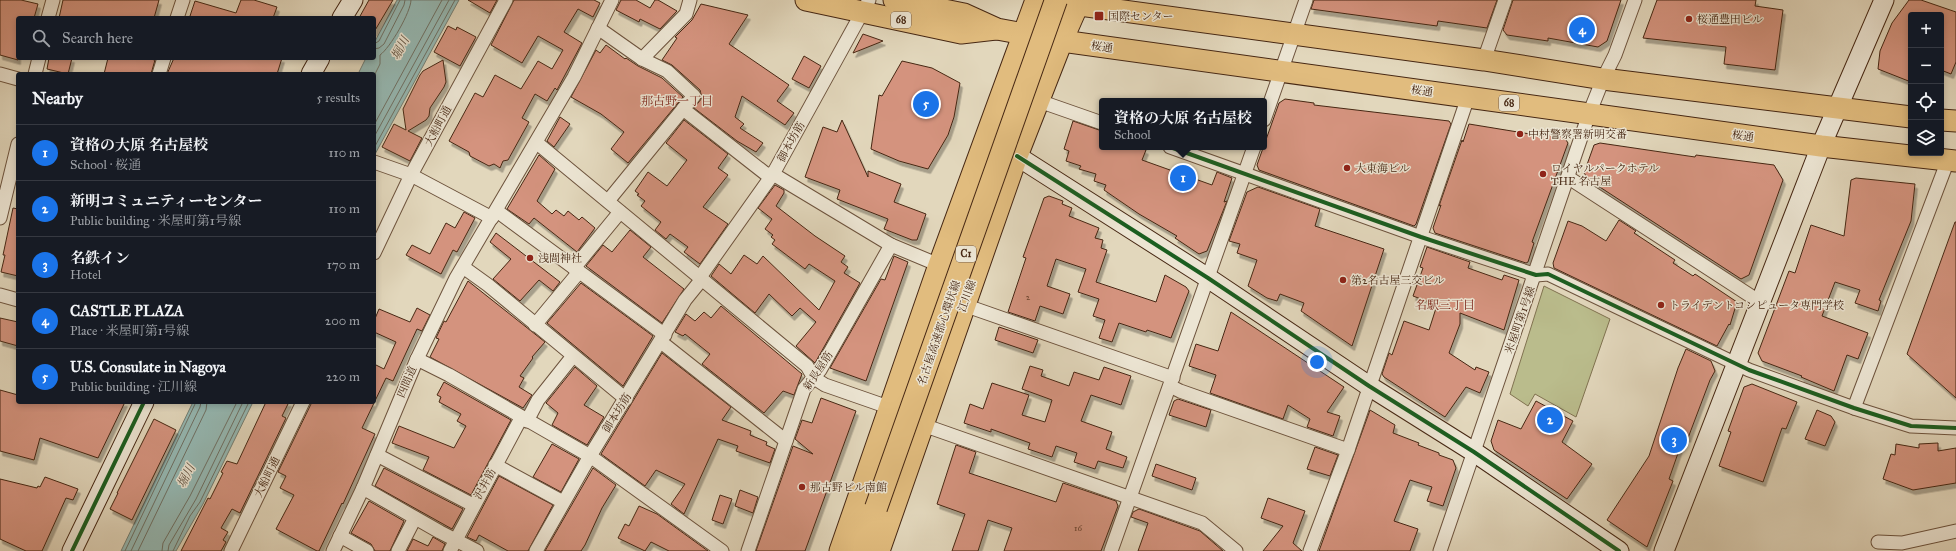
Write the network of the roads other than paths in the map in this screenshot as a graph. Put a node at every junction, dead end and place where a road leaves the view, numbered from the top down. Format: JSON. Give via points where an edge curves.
{"nodes":[{"id":1,"x":53,"y":0,"type":"edge"},
{"id":2,"x":183,"y":0,"type":"edge"},
{"id":3,"x":353,"y":0,"type":"edge"},
{"id":4,"x":506,"y":0,"type":"edge"},
{"id":5,"x":612,"y":0,"type":"edge"},
{"id":6,"x":690,"y":0,"type":"edge"},
{"id":7,"x":806,"y":0,"type":"edge"},
{"id":8,"x":894,"y":0,"type":"edge"},
{"id":9,"x":1036,"y":0,"type":"edge"},
{"id":10,"x":1043,"y":0,"type":"edge"},
{"id":11,"x":1056,"y":0,"type":"edge"},
{"id":12,"x":1306,"y":0,"type":"edge"},
{"id":13,"x":1505,"y":0,"type":"edge"},
{"id":14,"x":1635,"y":0,"type":"edge"},
{"id":15,"x":1884,"y":0,"type":"edge"},
{"id":16,"x":1083,"y":2,"type":"edge"},
{"id":17,"x":866,"y":6,"type":"edge"},
{"id":18,"x":49,"y":16,"type":"edge"},
{"id":19,"x":178,"y":16,"type":"edge"},
{"id":20,"x":343,"y":16,"type":"edge"},
{"id":21,"x":598,"y":28,"type":"junction"},
{"id":22,"x":997,"y":29,"type":"junction"},
{"id":23,"x":1024,"y":34,"type":"junction"},
{"id":24,"x":1294,"y":34,"type":"junction"},
{"id":25,"x":1062,"y":41,"type":"junction"},
{"id":26,"x":642,"y":59,"type":"junction"},
{"id":27,"x":38,"y":60,"type":"edge"},
{"id":28,"x":163,"y":60,"type":"edge"},
{"id":29,"x":319,"y":60,"type":"edge"},
{"id":30,"x":1484,"y":60,"type":"junction"},
{"id":31,"x":36,"y":72,"type":"edge"},
{"id":32,"x":160,"y":72,"type":"edge"},
{"id":33,"x":312,"y":72,"type":"edge"},
{"id":34,"x":1282,"y":72,"type":"junction"},
{"id":35,"x":0,"y":74,"type":"edge"},
{"id":36,"x":16,"y":78,"type":"edge"},
{"id":37,"x":1603,"y":79,"type":"junction"},
{"id":38,"x":1468,"y":97,"type":"junction"},
{"id":39,"x":1039,"y":101,"type":"junction"},
{"id":40,"x":683,"y":109,"type":"junction"},
{"id":41,"x":1836,"y":109,"type":"junction"},
{"id":42,"x":1267,"y":112,"type":"edge"},
{"id":43,"x":1589,"y":114,"type":"junction"},
{"id":44,"x":1908,"y":116,"type":"edge"},
{"id":45,"x":1944,"y":120,"type":"edge"},
{"id":46,"x":1956,"y":121,"type":"edge"},
{"id":47,"x":1099,"y":122,"type":"edge"},
{"id":48,"x":537,"y":143,"type":"junction"},
{"id":49,"x":1821,"y":146,"type":"junction"},
{"id":50,"x":1178,"y":150,"type":"edge"},
{"id":51,"x":1253,"y":150,"type":"edge"},
{"id":52,"x":16,"y":152,"type":"edge"},
{"id":53,"x":1017,"y":156,"type":"junction"},
{"id":54,"x":1952,"y":161,"type":"edge"},
{"id":55,"x":376,"y":163,"type":"edge"},
{"id":56,"x":773,"y":174,"type":"junction"},
{"id":57,"x":1245,"y":174,"type":"junction"},
{"id":58,"x":411,"y":175,"type":"junction"},
{"id":59,"x":1569,"y":178,"type":"junction"},
{"id":60,"x":608,"y":202,"type":"junction"},
{"id":61,"x":620,"y":212,"type":"junction"},
{"id":62,"x":494,"y":214,"type":"junction"},
{"id":63,"x":0,"y":218,"type":"edge"},
{"id":64,"x":1421,"y":237,"type":"junction"},
{"id":65,"x":891,"y":245,"type":"junction"},
{"id":66,"x":376,"y":249,"type":"edge"},
{"id":67,"x":939,"y":265,"type":"junction"},
{"id":68,"x":463,"y":267,"type":"junction"},
{"id":69,"x":577,"y":270,"type":"junction"},
{"id":70,"x":1536,"y":275,"type":"junction"},
{"id":71,"x":701,"y":278,"type":"junction"},
{"id":72,"x":1208,"y":278,"type":"junction"},
{"id":73,"x":0,"y":295,"type":"edge"},
{"id":74,"x":16,"y":299,"type":"edge"},
{"id":75,"x":1760,"y":302,"type":"junction"},
{"id":76,"x":964,"y":305,"type":"junction"},
{"id":77,"x":535,"y":325,"type":"junction"},
{"id":78,"x":663,"y":338,"type":"junction"},
{"id":79,"x":573,"y":356,"type":"junction"},
{"id":80,"x":417,"y":359,"type":"junction"},
{"id":81,"x":1735,"y":365,"type":"junction"},
{"id":82,"x":814,"y":378,"type":"junction"},
{"id":83,"x":1171,"y":382,"type":"junction"},
{"id":84,"x":1369,"y":386,"type":"junction"},
{"id":85,"x":626,"y":399,"type":"junction"},
{"id":86,"x":143,"y":404,"type":"edge"},
{"id":87,"x":302,"y":404,"type":"edge"},
{"id":88,"x":891,"y":408,"type":"junction"},
{"id":89,"x":1854,"y":408,"type":"junction"},
{"id":90,"x":524,"y":419,"type":"junction"},
{"id":91,"x":923,"y":425,"type":"junction"},
{"id":92,"x":1956,"y":428,"type":"edge"},
{"id":93,"x":786,"y":441,"type":"junction"},
{"id":94,"x":1348,"y":450,"type":"junction"},
{"id":95,"x":1474,"y":452,"type":"junction"},
{"id":96,"x":377,"y":455,"type":"junction"},
{"id":97,"x":590,"y":456,"type":"junction"},
{"id":98,"x":495,"y":465,"type":"junction"},
{"id":99,"x":363,"y":488,"type":"junction"},
{"id":100,"x":1130,"y":498,"type":"junction"},
{"id":101,"x":564,"y":502,"type":"junction"},
{"id":102,"x":473,"y":505,"type":"junction"},
{"id":103,"x":416,"y":518,"type":"junction"},
{"id":104,"x":1956,"y":531,"type":"edge"},
{"id":105,"x":340,"y":536,"type":"junction"},
{"id":106,"x":1878,"y":542,"type":"dead end"},
{"id":107,"x":452,"y":545,"type":"edge"},
{"id":108,"x":72,"y":551,"type":"edge"},
{"id":109,"x":231,"y":551,"type":"edge"},
{"id":110,"x":333,"y":551,"type":"edge"},
{"id":111,"x":367,"y":551,"type":"edge"},
{"id":112,"x":398,"y":551,"type":"edge"},
{"id":113,"x":478,"y":551,"type":"edge"},
{"id":114,"x":536,"y":551,"type":"edge"},
{"id":115,"x":722,"y":551,"type":"edge"},
{"id":116,"x":748,"y":551,"type":"edge"},
{"id":117,"x":840,"y":551,"type":"edge"},
{"id":118,"x":872,"y":551,"type":"edge"},
{"id":119,"x":1111,"y":551,"type":"edge"},
{"id":120,"x":1236,"y":551,"type":"edge"},
{"id":121,"x":1310,"y":551,"type":"edge"},
{"id":122,"x":1440,"y":551,"type":"edge"},
{"id":123,"x":1618,"y":551,"type":"edge"},
{"id":124,"x":1664,"y":551,"type":"edge"}],
"edges":[{"from":1,"to":18,"type":"street"},
{"from":2,"to":19,"type":"street"},
{"from":3,"to":20,"type":"street"},
{"from":4,"to":58,"type":"street","name":"大船町通"},
{"from":5,"to":21,"type":"street","name":"四間道"},
{"from":6,"to":26,"type":"street","via":[[686,14]]},
{"from":7,"to":17,"type":"main road","number":"68"},
{"from":8,"to":22,"type":"main road","name":"桜通","number":"68","via":[[964,14]]},
{"from":9,"to":23,"type":"main road"},
{"from":10,"to":16,"type":"main road"},
{"from":11,"to":118,"type":"highway","name":"名古屋高速都心環状線","number":"C1","bridge":true,"via":[[876,508]]},
{"from":12,"to":24,"type":"street"},
{"from":13,"to":30,"type":"street"},
{"from":14,"to":37,"type":"street","name":"米屋町第1号線","via":[[1616,55]]},
{"from":15,"to":41,"type":"street"},
{"from":16,"to":24,"type":"main road"},
{"from":16,"to":25,"type":"main road","name":"江川線"},
{"from":17,"to":22,"type":"main road","number":"68","via":[[961,33]]},
{"from":17,"to":56,"type":"street","name":"御本坊筋"},
{"from":21,"to":26,"type":"street"},
{"from":21,"to":48,"type":"street","name":"四間道"},
{"from":22,"to":23,"type":"main road","name":"桜通","number":"68"},
{"from":23,"to":25,"type":"main road","name":"桜通","number":"68"},
{"from":23,"to":67,"type":"main road"},
{"from":24,"to":30,"type":"main road"},
{"from":24,"to":34,"type":"street"},
{"from":25,"to":34,"type":"main road","name":"桜通","number":"68"},
{"from":25,"to":39,"type":"main road","name":"江川線"},
{"from":26,"to":40,"type":"street","via":[[667,71],[694,96]]},
{"from":27,"to":31,"type":"street"},
{"from":28,"to":32,"type":"street"},
{"from":29,"to":33,"type":"street"},
{"from":30,"to":37,"type":"main road"},
{"from":34,"to":38,"type":"main road","name":"桜通","number":"68"},
{"from":34,"to":42,"type":"street"},
{"from":35,"to":36,"type":"street"},
{"from":37,"to":41,"type":"main road"},
{"from":37,"to":43,"type":"street","name":"米屋町第1号線"},
{"from":38,"to":43,"type":"main road","name":"桜通","number":"68"},
{"from":38,"to":64,"type":"street"},
{"from":39,"to":47,"type":"street"},
{"from":39,"to":53,"type":"main road","name":"江川線"},
{"from":40,"to":56,"type":"street","via":[[766,174]]},
{"from":40,"to":60,"type":"street"},
{"from":41,"to":44,"type":"main road"},
{"from":41,"to":49,"type":"street"},
{"from":43,"to":49,"type":"main road","name":"桜通","number":"68"},
{"from":43,"to":59,"type":"street","name":"米屋町第1号線"},
{"from":45,"to":46,"type":"main road"},
{"from":48,"to":60,"type":"street"},
{"from":48,"to":62,"type":"street","name":"四間道"},
{"from":49,"to":54,"type":"main road","name":"桜通","number":"68"},
{"from":49,"to":75,"type":"street"},
{"from":50,"to":57,"type":"street"},
{"from":51,"to":57,"type":"street"},
{"from":52,"to":63,"type":"street"},
{"from":53,"to":72,"type":"street"},
{"from":53,"to":76,"type":"main road","name":"江川線"},
{"from":54,"to":89,"type":"street"},
{"from":55,"to":58,"type":"street"},
{"from":56,"to":65,"type":"street"},
{"from":56,"to":71,"type":"street","name":"御本坊筋"},
{"from":57,"to":64,"type":"street"},
{"from":57,"to":72,"type":"street"},
{"from":58,"to":62,"type":"street"},
{"from":58,"to":66,"type":"street","name":"大船町通"},
{"from":59,"to":70,"type":"street","name":"米屋町第1号線"},
{"from":59,"to":75,"type":"street"},
{"from":60,"to":61,"type":"street"},
{"from":61,"to":69,"type":"street"},
{"from":61,"to":71,"type":"street"},
{"from":62,"to":68,"type":"street","name":"四間道"},
{"from":62,"to":69,"type":"street"},
{"from":64,"to":70,"type":"street"},
{"from":64,"to":84,"type":"street"},
{"from":65,"to":67,"type":"street"},
{"from":65,"to":82,"type":"street","name":"新長屋筋"},
{"from":67,"to":88,"type":"main road"},
{"from":68,"to":77,"type":"street"},
{"from":68,"to":80,"type":"street","name":"四間道"},
{"from":69,"to":77,"type":"street"},
{"from":69,"to":78,"type":"street"},
{"from":70,"to":81,"type":"street","via":[[1548,274]]},
{"from":70,"to":95,"type":"street","name":"米屋町第1号線"},
{"from":71,"to":78,"type":"street","name":"御本坊筋"},
{"from":71,"to":82,"type":"street","via":[[807,366]]},
{"from":72,"to":83,"type":"street"},
{"from":72,"to":84,"type":"street"},
{"from":73,"to":74,"type":"street"},
{"from":75,"to":81,"type":"street"},
{"from":76,"to":83,"type":"street"},
{"from":76,"to":91,"type":"main road","name":"江川線"},
{"from":77,"to":79,"type":"street"},
{"from":78,"to":85,"type":"street","name":"御本坊筋"},
{"from":78,"to":93,"type":"street"},
{"from":79,"to":85,"type":"street"},
{"from":79,"to":90,"type":"street","name":"沢井筋"},
{"from":80,"to":90,"type":"street"},
{"from":80,"to":96,"type":"street","name":"四間道"},
{"from":81,"to":89,"type":"street"},
{"from":81,"to":124,"type":"street"},
{"from":82,"to":88,"type":"street","via":[[825,385]]},
{"from":82,"to":93,"type":"street","name":"新長屋筋","via":[[804,389]]},
{"from":83,"to":94,"type":"street","via":[[1180,391]]},
{"from":83,"to":100,"type":"street"},
{"from":84,"to":94,"type":"street"},
{"from":84,"to":95,"type":"street"},
{"from":85,"to":97,"type":"street","name":"御本坊筋"},
{"from":86,"to":108,"type":"street"},
{"from":87,"to":109,"type":"street","name":"大船町通"},
{"from":88,"to":117,"type":"main road"},
{"from":89,"to":92,"type":"street","via":[[1911,426]]},
{"from":90,"to":97,"type":"street"},
{"from":90,"to":98,"type":"street","name":"沢井筋"},
{"from":91,"to":100,"type":"street"},
{"from":91,"to":118,"type":"main road","name":"江川線"},
{"from":93,"to":116,"type":"street","name":"新長屋筋"},
{"from":94,"to":121,"type":"street"},
{"from":95,"to":122,"type":"street","name":"米屋町第1号線"},
{"from":95,"to":123,"type":"street"},
{"from":96,"to":99,"type":"street","name":"四間道"},
{"from":96,"to":102,"type":"street"},
{"from":97,"to":101,"type":"street","name":"御本坊筋"},
{"from":97,"to":115,"type":"street"},
{"from":98,"to":101,"type":"street"},
{"from":98,"to":102,"type":"street","name":"沢井筋"},
{"from":99,"to":103,"type":"street"},
{"from":99,"to":105,"type":"street","name":"四間道"},
{"from":100,"to":119,"type":"street"},
{"from":100,"to":120,"type":"street","via":[[1202,523]]},
{"from":101,"to":114,"type":"street","name":"御本坊筋"},
{"from":102,"to":107,"type":"street","name":"沢井筋"},
{"from":103,"to":107,"type":"street"},
{"from":103,"to":112,"type":"street"},
{"from":104,"to":106,"type":"street","via":[[1902,543]]},
{"from":105,"to":110,"type":"street","name":"四間道"},
{"from":105,"to":111,"type":"street"},
{"from":107,"to":113,"type":"street"}]}
